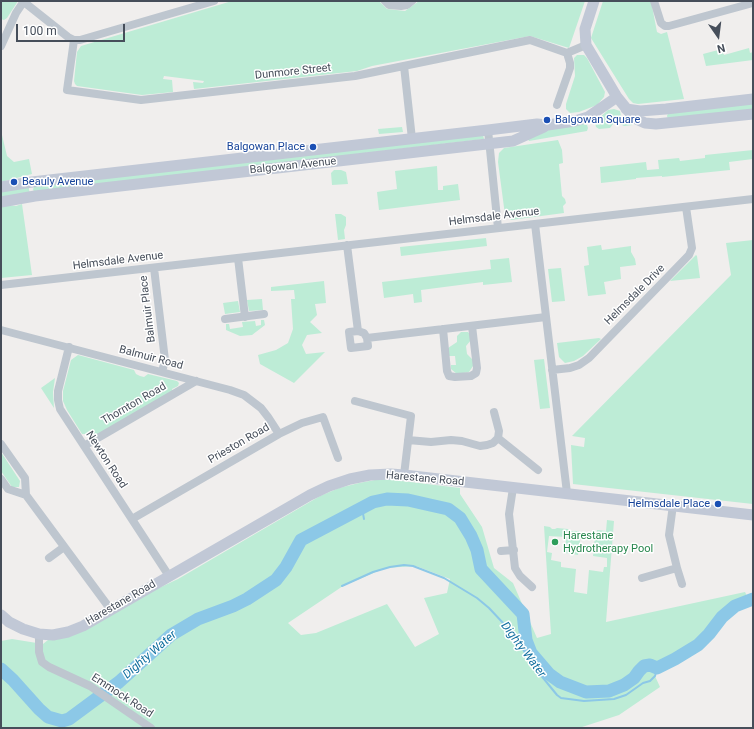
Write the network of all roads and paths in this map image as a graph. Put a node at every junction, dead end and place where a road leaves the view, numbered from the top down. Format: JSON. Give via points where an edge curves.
{"nodes":[{"id":1,"x":24,"y":1,"type":"edge"},
{"id":2,"x":214,"y":1,"type":"edge"},
{"id":3,"x":385,"y":1,"type":"edge"},
{"id":4,"x":412,"y":1,"type":"edge"},
{"id":5,"x":594,"y":1,"type":"edge"},
{"id":6,"x":654,"y":1,"type":"edge"},
{"id":7,"x":750,"y":2,"type":"edge"},
{"id":8,"x":74,"y":40,"type":"junction"},
{"id":9,"x":586,"y":45,"type":"junction"},
{"id":10,"x":1,"y":46,"type":"edge"},
{"id":11,"x":567,"y":53,"type":"junction"},
{"id":12,"x":404,"y":66,"type":"junction"},
{"id":13,"x":617,"y":97,"type":"junction"},
{"id":14,"x":753,"y":99,"type":"edge"},
{"id":15,"x":557,"y":105,"type":"dead end"},
{"id":16,"x":626,"y":109,"type":"junction"},
{"id":17,"x":666,"y":109,"type":"junction"},
{"id":18,"x":753,"y":114,"type":"edge"},
{"id":19,"x":667,"y":123,"type":"junction"},
{"id":20,"x":548,"y":125,"type":"junction"},
{"id":21,"x":488,"y":130,"type":"junction"},
{"id":22,"x":412,"y":139,"type":"junction"},
{"id":23,"x":489,"y":144,"type":"junction"},
{"id":24,"x":32,"y":182,"type":"junction"},
{"id":25,"x":1,"y":187,"type":"edge"},
{"id":26,"x":35,"y":196,"type":"junction"},
{"id":27,"x":753,"y":199,"type":"edge"},
{"id":28,"x":1,"y":202,"type":"edge"},
{"id":29,"x":686,"y":207,"type":"junction"},
{"id":30,"x":536,"y":224,"type":"junction"},
{"id":31,"x":498,"y":228,"type":"junction"},
{"id":32,"x":347,"y":245,"type":"junction"},
{"id":33,"x":238,"y":258,"type":"junction"},
{"id":34,"x":154,"y":268,"type":"junction"},
{"id":35,"x":1,"y":285,"type":"edge"},
{"id":36,"x":264,"y":314,"type":"dead end"},
{"id":37,"x":245,"y":316,"type":"junction"},
{"id":38,"x":546,"y":317,"type":"junction"},
{"id":39,"x":225,"y":319,"type":"dead end"},
{"id":40,"x":472,"y":326,"type":"junction"},
{"id":41,"x":443,"y":329,"type":"junction"},
{"id":42,"x":1,"y":330,"type":"edge"},
{"id":43,"x":358,"y":331,"type":"junction"},
{"id":44,"x":367,"y":338,"type":"junction"},
{"id":45,"x":69,"y":347,"type":"junction"},
{"id":46,"x":552,"y":370,"type":"junction"},
{"id":47,"x":162,"y":372,"type":"junction"},
{"id":48,"x":196,"y":381,"type":"junction"},
{"id":49,"x":355,"y":401,"type":"dead end"},
{"id":50,"x":494,"y":412,"type":"dead end"},
{"id":51,"x":279,"y":434,"type":"junction"},
{"id":52,"x":498,"y":438,"type":"junction"},
{"id":53,"x":408,"y":440,"type":"junction"},
{"id":54,"x":1,"y":444,"type":"edge"},
{"id":55,"x":84,"y":446,"type":"junction"},
{"id":56,"x":338,"y":458,"type":"dead end"},
{"id":57,"x":538,"y":470,"type":"dead end"},
{"id":58,"x":404,"y":475,"type":"junction"},
{"id":59,"x":1,"y":479,"type":"edge"},
{"id":60,"x":513,"y":488,"type":"junction"},
{"id":61,"x":567,"y":493,"type":"junction"},
{"id":62,"x":26,"y":495,"type":"junction"},
{"id":63,"x":673,"y":506,"type":"junction"},
{"id":64,"x":753,"y":515,"type":"edge"},
{"id":65,"x":132,"y":519,"type":"junction"},
{"id":66,"x":64,"y":547,"type":"junction"},
{"id":67,"x":514,"y":550,"type":"junction"},
{"id":68,"x":501,"y":551,"type":"dead end"},
{"id":69,"x":49,"y":558,"type":"dead end"},
{"id":70,"x":677,"y":568,"type":"junction"},
{"id":71,"x":170,"y":576,"type":"junction"},
{"id":72,"x":642,"y":578,"type":"dead end"},
{"id":73,"x":682,"y":584,"type":"dead end"},
{"id":74,"x":532,"y":588,"type":"dead end"},
{"id":75,"x":111,"y":610,"type":"junction"},
{"id":76,"x":1,"y":615,"type":"edge"},
{"id":77,"x":39,"y":634,"type":"junction"},
{"id":78,"x":151,"y":728,"type":"edge"}],
"edges":[{"from":1,"to":8,"type":"street"},
{"from":1,"to":10,"type":"street"},
{"from":2,"to":8,"type":"street"},
{"from":3,"to":4,"type":"street","via":[[389,5],[401,6]]},
{"from":5,"to":9,"type":"street","via":[[584,29]]},
{"from":6,"to":7,"type":"street","via":[[661,23],[665,26]]},
{"from":8,"to":12,"type":"street","name":"Dunmore Street","via":[[68,90],[141,100],[355,76]]},
{"from":9,"to":11,"type":"street"},
{"from":9,"to":13,"type":"street"},
{"from":11,"to":12,"type":"street","name":"Dunmore Street","via":[[530,40]]},
{"from":11,"to":15,"type":"street","via":[[570,68]]},
{"from":12,"to":22,"type":"street"},
{"from":13,"to":16,"type":"street"},
{"from":13,"to":20,"type":"street","name":"Balgowan Avenue","via":[[588,117]]},
{"from":14,"to":17,"type":"street"},
{"from":16,"to":17,"type":"street"},
{"from":16,"to":19,"type":"street","via":[[634,118],[645,123]]},
{"from":17,"to":19,"type":"street"},
{"from":18,"to":19,"type":"street"},
{"from":20,"to":21,"type":"street","name":"Balgowan Avenue"},
{"from":20,"to":23,"type":"street","name":"Balgowan Avenue","via":[[513,141]]},
{"from":21,"to":22,"type":"street","name":"Balgowan Avenue"},
{"from":21,"to":23,"type":"street"},
{"from":22,"to":24,"type":"street","name":"Balgowan Avenue"},
{"from":23,"to":26,"type":"street","name":"Balgowan Avenue"},
{"from":23,"to":31,"type":"street"},
{"from":24,"to":25,"type":"street","name":"Balgowan Avenue"},
{"from":24,"to":26,"type":"street","via":[[31,190]]},
{"from":26,"to":28,"type":"street","name":"Balgowan Avenue"},
{"from":27,"to":29,"type":"street","name":"Helmsdale Avenue"},
{"from":29,"to":30,"type":"street","name":"Helmsdale Avenue"},
{"from":29,"to":46,"type":"street","name":"Helmsdale Drive","via":[[692,248],[689,256],[589,358],[570,368]]},
{"from":30,"to":31,"type":"street","name":"Helmsdale Avenue"},
{"from":30,"to":38,"type":"street"},
{"from":31,"to":32,"type":"street","name":"Helmsdale Avenue"},
{"from":32,"to":33,"type":"street","name":"Helmsdale Avenue"},
{"from":32,"to":43,"type":"street"},
{"from":33,"to":34,"type":"street","name":"Helmsdale Avenue"},
{"from":33,"to":37,"type":"street"},
{"from":34,"to":35,"type":"street","name":"Helmsdale Avenue"},
{"from":34,"to":47,"type":"street","name":"Balmuir Place","via":[[165,360]]},
{"from":36,"to":37,"type":"street"},
{"from":37,"to":39,"type":"street"},
{"from":38,"to":40,"type":"street"},
{"from":38,"to":46,"type":"street"},
{"from":40,"to":41,"type":"street"},
{"from":40,"to":41,"type":"street","via":[[477,368],[476,373],[471,376],[449,376]]},
{"from":41,"to":44,"type":"street"},
{"from":42,"to":45,"type":"street","name":"Balmuir Road"},
{"from":43,"to":44,"type":"street","via":[[364,333]]},
{"from":43,"to":44,"type":"street","via":[[349,332],[352,348],[368,346]]},
{"from":45,"to":47,"type":"street","name":"Balmuir Road"},
{"from":45,"to":55,"type":"street","name":"Newton Road","via":[[59,385],[58,400],[60,409]]},
{"from":46,"to":61,"type":"street"},
{"from":47,"to":48,"type":"street","name":"Balmuir Road"},
{"from":48,"to":51,"type":"street","name":"Balmuir Road","via":[[244,395],[261,408]]},
{"from":48,"to":55,"type":"street","name":"Thornton Road"},
{"from":49,"to":53,"type":"street","via":[[411,416]]},
{"from":50,"to":52,"type":"street","via":[[499,431]]},
{"from":51,"to":56,"type":"street","name":"Prieston Road","via":[[323,417]]},
{"from":51,"to":65,"type":"street","name":"Prieston Road"},
{"from":52,"to":53,"type":"street","via":[[487,446],[451,440]]},
{"from":52,"to":57,"type":"street"},
{"from":53,"to":58,"type":"street"},
{"from":54,"to":62,"type":"street","via":[[24,478]]},
{"from":55,"to":65,"type":"street","name":"Newton Road"},
{"from":58,"to":60,"type":"street","name":"Harestane Road"},
{"from":58,"to":71,"type":"street","name":"Harestane Road","via":[[370,475],[329,486]]},
{"from":59,"to":62,"type":"street","via":[[8,489]]},
{"from":60,"to":61,"type":"street","name":"Harestane Road"},
{"from":60,"to":67,"type":"street","via":[[509,514]]},
{"from":61,"to":63,"type":"street","name":"Harestane Road"},
{"from":62,"to":66,"type":"street"},
{"from":63,"to":64,"type":"street","name":"Harestane Road"},
{"from":63,"to":70,"type":"street","via":[[669,535]]},
{"from":65,"to":71,"type":"street","name":"Newton Road"},
{"from":66,"to":69,"type":"street"},
{"from":66,"to":75,"type":"street"},
{"from":67,"to":68,"type":"street"},
{"from":67,"to":74,"type":"street","via":[[517,571]]},
{"from":70,"to":72,"type":"street"},
{"from":70,"to":73,"type":"street"},
{"from":71,"to":75,"type":"street","name":"Harestane Road"},
{"from":75,"to":77,"type":"street","name":"Harestane Road","via":[[68,632]]},
{"from":76,"to":77,"type":"street","name":"Harestane Road","via":[[16,626]]},
{"from":77,"to":78,"type":"street","name":"Emmock Road","via":[[42,662],[90,686]]}]}
